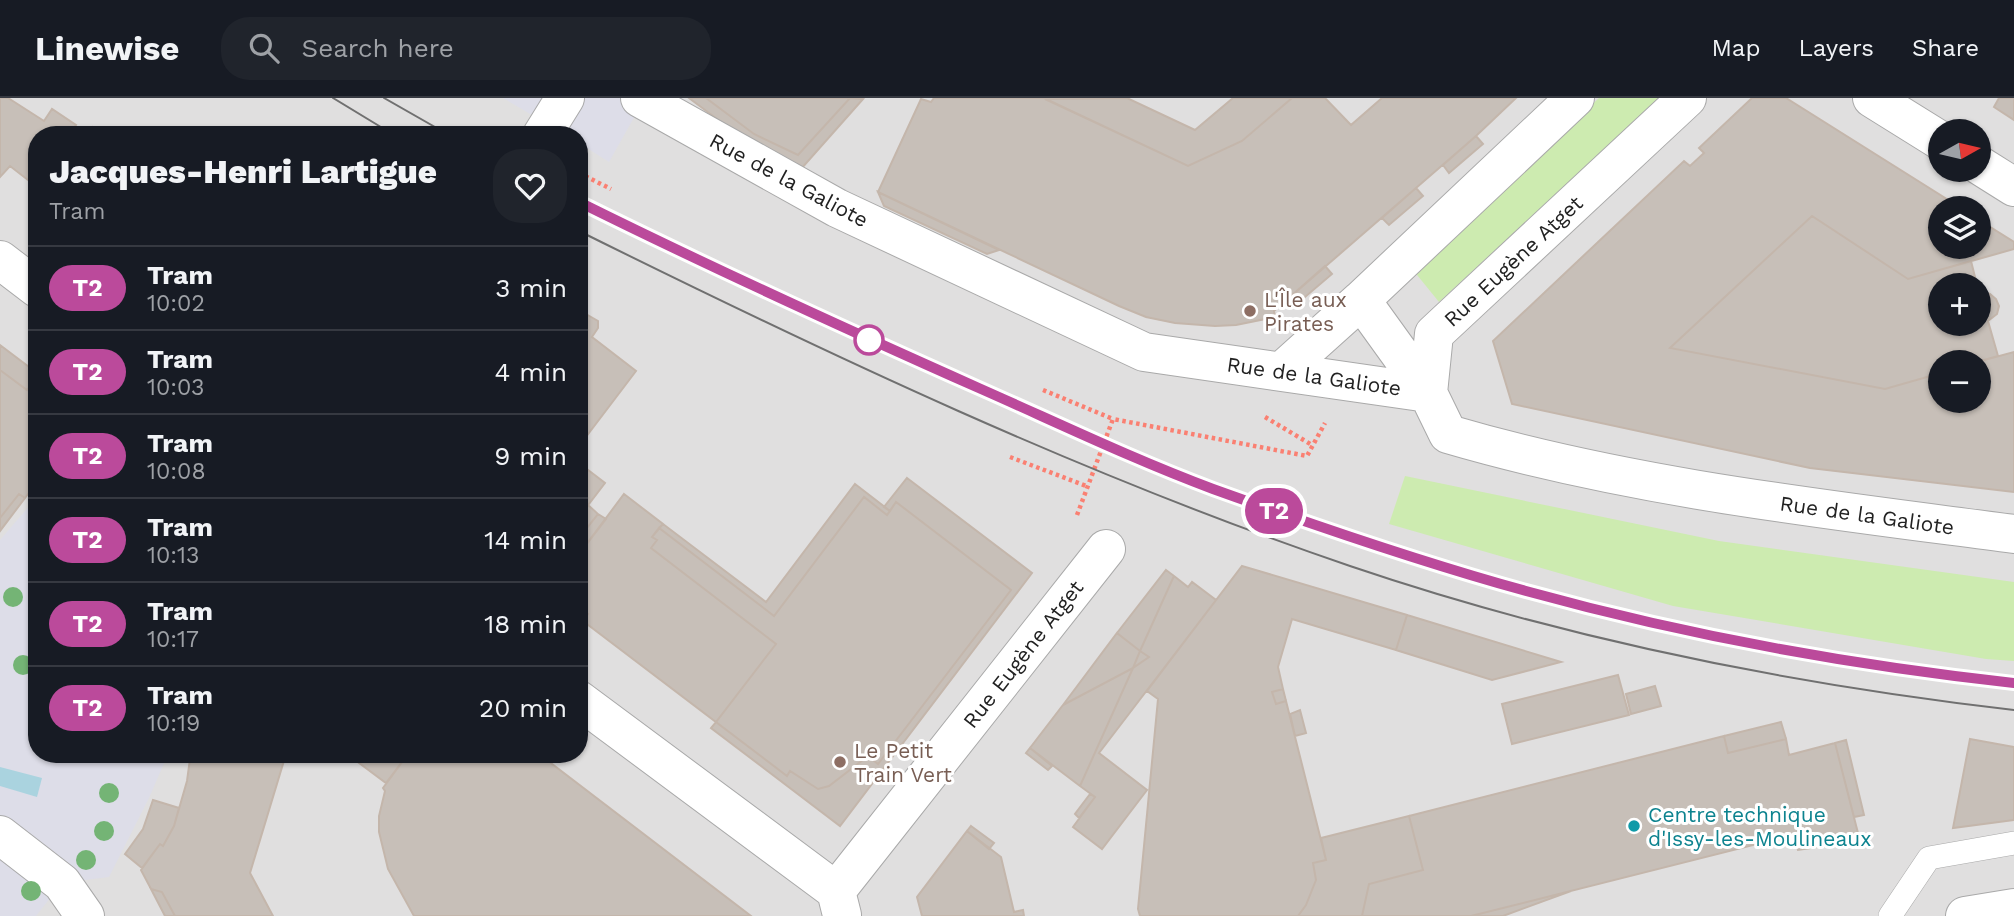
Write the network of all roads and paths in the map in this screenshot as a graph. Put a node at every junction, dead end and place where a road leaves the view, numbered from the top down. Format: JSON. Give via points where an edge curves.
{"nodes":[{"id":1,"x":565,"y":98,"type":"edge"},
{"id":2,"x":640,"y":98,"type":"edge"},
{"id":3,"x":1575,"y":98,"type":"edge"},
{"id":4,"x":1687,"y":98,"type":"edge"},
{"id":5,"x":1872,"y":98,"type":"edge"},
{"id":6,"x":548,"y":126,"type":"edge"},
{"id":7,"x":1928,"y":133,"type":"edge"},
{"id":8,"x":1992,"y":174,"type":"edge"},
{"id":9,"x":588,"y":178,"type":"edge"},
{"id":10,"x":2014,"y":187,"type":"edge"},
{"id":11,"x":611,"y":189,"type":"dead end"},
{"id":12,"x":0,"y":260,"type":"edge"},
{"id":13,"x":28,"y":281,"type":"edge"},
{"id":14,"x":1361,"y":300,"type":"junction"},
{"id":15,"x":1282,"y":371,"type":"junction"},
{"id":16,"x":1043,"y":390,"type":"dead end"},
{"id":17,"x":1428,"y":393,"type":"junction"},
{"id":18,"x":1113,"y":419,"type":"junction"},
{"id":19,"x":1307,"y":456,"type":"dead end"},
{"id":20,"x":1010,"y":457,"type":"dead end"},
{"id":21,"x":1086,"y":486,"type":"junction"},
{"id":22,"x":1074,"y":526,"type":"dead end"},
{"id":23,"x":2014,"y":534,"type":"edge"},
{"id":24,"x":1106,"y":548,"type":"dead end"},
{"id":25,"x":588,"y":707,"type":"edge"},
{"id":26,"x":0,"y":835,"type":"edge"},
{"id":27,"x":2014,"y":843,"type":"edge"},
{"id":28,"x":839,"y":904,"type":"edge"},
{"id":29,"x":2014,"y":908,"type":"edge"},
{"id":30,"x":85,"y":916,"type":"edge"},
{"id":31,"x":1891,"y":916,"type":"edge"},
{"id":32,"x":1965,"y":916,"type":"edge"}],
"edges":[{"from":1,"to":6,"type":"street"},
{"from":2,"to":15,"type":"street","name":"Rue de la Galiote","via":[[837,208],[1144,352]]},
{"from":3,"to":14,"type":"street"},
{"from":4,"to":17,"type":"street","name":"Rue Eugène Atget","via":[[1434,334]]},
{"from":5,"to":7,"type":"street"},
{"from":8,"to":10,"type":"street"},
{"from":9,"to":11,"type":"path"},
{"from":12,"to":13,"type":"street"},
{"from":14,"to":15,"type":"street"},
{"from":14,"to":17,"type":"street"},
{"from":15,"to":17,"type":"street","name":"Rue de la Galiote"},
{"from":16,"to":18,"type":"path"},
{"from":17,"to":23,"type":"street","name":"Rue de la Galiote","via":[[1448,434],[1510,452],[1753,500]]},
{"from":18,"to":19,"type":"path"},
{"from":18,"to":21,"type":"path"},
{"from":20,"to":21,"type":"path"},
{"from":21,"to":22,"type":"path"},
{"from":24,"to":28,"type":"street","name":"Rue Eugène Atget"},
{"from":25,"to":28,"type":"street"},
{"from":26,"to":30,"type":"street","via":[[62,883]]},
{"from":27,"to":31,"type":"lane","via":[[1929,858]]},
{"from":29,"to":32,"type":"street"}]}
